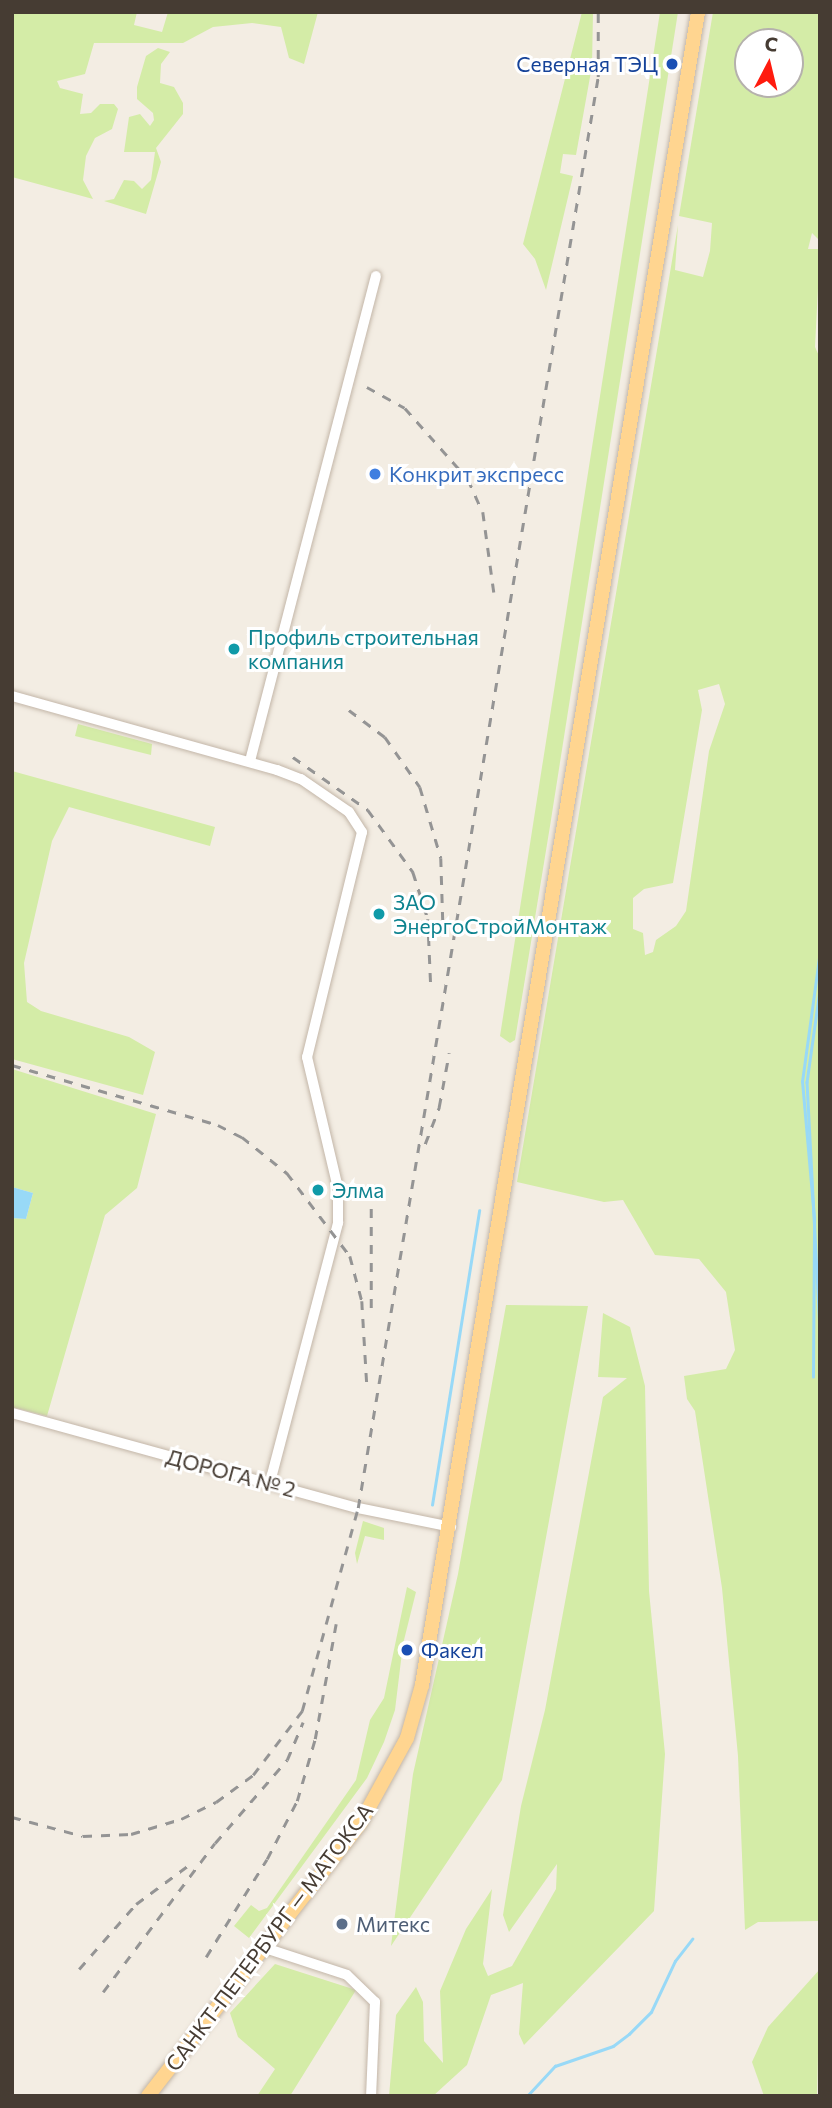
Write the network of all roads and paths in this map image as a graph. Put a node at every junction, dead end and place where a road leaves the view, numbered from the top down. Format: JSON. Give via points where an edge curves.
{"nodes":[{"id":1,"x":698,"y":12,"type":"edge"},
{"id":2,"x":376,"y":276,"type":"dead end"},
{"id":3,"x":12,"y":696,"type":"edge"},
{"id":4,"x":250,"y":761,"type":"junction"},
{"id":5,"x":12,"y":1413,"type":"edge"},
{"id":6,"x":270,"y":1483,"type":"junction"},
{"id":7,"x":451,"y":1527,"type":"junction"},
{"id":8,"x":265,"y":1948,"type":"junction"},
{"id":9,"x":148,"y":2096,"type":"edge"},
{"id":10,"x":371,"y":2096,"type":"edge"}],
"edges":[{"from":1,"to":7,"type":"main road","name":"САНКТ-ПЕТЕРБУРГ — МАТОКСА"},
{"from":2,"to":4,"type":"street"},
{"from":3,"to":4,"type":"street"},
{"from":4,"to":6,"type":"street","via":[[300,779],[349,812],[362,832],[307,1056],[338,1188],[338,1223]]},
{"from":5,"to":6,"type":"street","name":"ДОРОГА № 2"},
{"from":6,"to":7,"type":"street","name":"ДОРОГА № 2"},
{"from":7,"to":8,"type":"main road","name":"САНКТ-ПЕТЕРБУРГ — МАТОКСА","via":[[424,1676],[407,1738],[361,1822]]},
{"from":8,"to":9,"type":"main road","name":"САНКТ-ПЕТЕРБУРГ — МАТОКСА"},
{"from":8,"to":10,"type":"street","via":[[347,1975],[375,2002]]}]}
